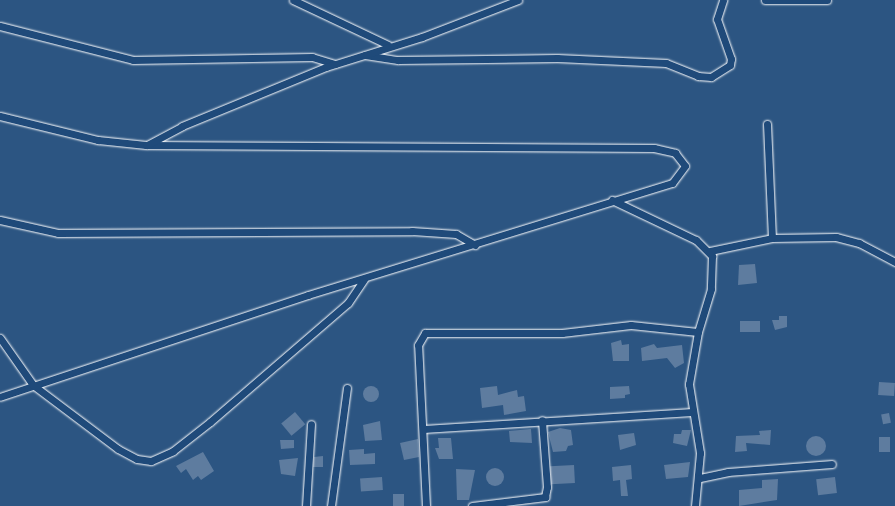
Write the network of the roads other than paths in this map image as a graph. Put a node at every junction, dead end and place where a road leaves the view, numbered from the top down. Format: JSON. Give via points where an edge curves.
{"nodes":[{"id":1,"x":292,"y":0,"type":"edge"},
{"id":2,"x":518,"y":0,"type":"edge"},
{"id":3,"x":723,"y":0,"type":"edge"},
{"id":4,"x":765,"y":0,"type":"edge"},
{"id":5,"x":828,"y":0,"type":"edge"},
{"id":6,"x":0,"y":26,"type":"edge"},
{"id":7,"x":388,"y":45,"type":"junction"},
{"id":8,"x":365,"y":55,"type":"junction"},
{"id":9,"x":335,"y":64,"type":"junction"},
{"id":10,"x":0,"y":116,"type":"edge"},
{"id":11,"x":767,"y":124,"type":"dead end"},
{"id":12,"x":146,"y":145,"type":"junction"},
{"id":13,"x":612,"y":200,"type":"junction"},
{"id":14,"x":0,"y":220,"type":"edge"},
{"id":15,"x":772,"y":238,"type":"junction"},
{"id":16,"x":475,"y":245,"type":"junction"},
{"id":17,"x":710,"y":251,"type":"junction"},
{"id":18,"x":895,"y":262,"type":"edge"},
{"id":19,"x":364,"y":279,"type":"junction"},
{"id":20,"x":698,"y":332,"type":"junction"},
{"id":21,"x":0,"y":338,"type":"edge"},
{"id":22,"x":33,"y":385,"type":"junction"},
{"id":23,"x":347,"y":388,"type":"dead end"},
{"id":24,"x":0,"y":397,"type":"edge"},
{"id":25,"x":692,"y":412,"type":"junction"},
{"id":26,"x":542,"y":420,"type":"junction"},
{"id":27,"x":311,"y":424,"type":"dead end"},
{"id":28,"x":423,"y":429,"type":"junction"},
{"id":29,"x":832,"y":464,"type":"dead end"},
{"id":30,"x":700,"y":478,"type":"junction"},
{"id":31,"x":306,"y":506,"type":"edge"},
{"id":32,"x":331,"y":506,"type":"edge"},
{"id":33,"x":426,"y":506,"type":"edge"},
{"id":34,"x":472,"y":506,"type":"edge"},
{"id":35,"x":695,"y":506,"type":"edge"}],
"edges":[{"from":1,"to":7,"type":"street"},
{"from":2,"to":7,"type":"street","via":[[422,37]]},
{"from":3,"to":8,"type":"street","via":[[716,19],[731,60],[730,65],[711,76],[698,76],[666,62],[557,58],[398,60]]},
{"from":4,"to":5,"type":"street"},
{"from":6,"to":9,"type":"street","via":[[133,60],[312,57]]},
{"from":7,"to":8,"type":"street"},
{"from":8,"to":9,"type":"street"},
{"from":9,"to":12,"type":"street","via":[[182,126]]},
{"from":10,"to":12,"type":"street","via":[[98,140]]},
{"from":11,"to":15,"type":"street"},
{"from":12,"to":13,"type":"street","via":[[654,148],[675,153],[684,161],[684,172],[672,183]]},
{"from":13,"to":16,"type":"street"},
{"from":13,"to":17,"type":"street","via":[[678,230]]},
{"from":14,"to":16,"type":"street","via":[[58,232],[250,230],[449,233],[461,236]]},
{"from":15,"to":17,"type":"street"},
{"from":15,"to":18,"type":"street","via":[[851,240]]},
{"from":16,"to":19,"type":"street"},
{"from":17,"to":20,"type":"street","via":[[714,262],[712,283]]},
{"from":19,"to":22,"type":"street"},
{"from":19,"to":22,"type":"street","via":[[337,313],[210,422],[156,460],[132,457]]},
{"from":20,"to":25,"type":"street","via":[[690,377]]},
{"from":20,"to":28,"type":"street","via":[[631,325],[562,333],[424,333],[418,345]]},
{"from":21,"to":22,"type":"street"},
{"from":22,"to":24,"type":"street"},
{"from":23,"to":32,"type":"street"},
{"from":25,"to":26,"type":"street"},
{"from":25,"to":30,"type":"street","via":[[700,453]]},
{"from":26,"to":28,"type":"street"},
{"from":26,"to":34,"type":"street","via":[[548,487],[545,497]]},
{"from":27,"to":31,"type":"street"},
{"from":28,"to":33,"type":"street"},
{"from":29,"to":30,"type":"street","via":[[728,472]]},
{"from":30,"to":35,"type":"street"}]}
